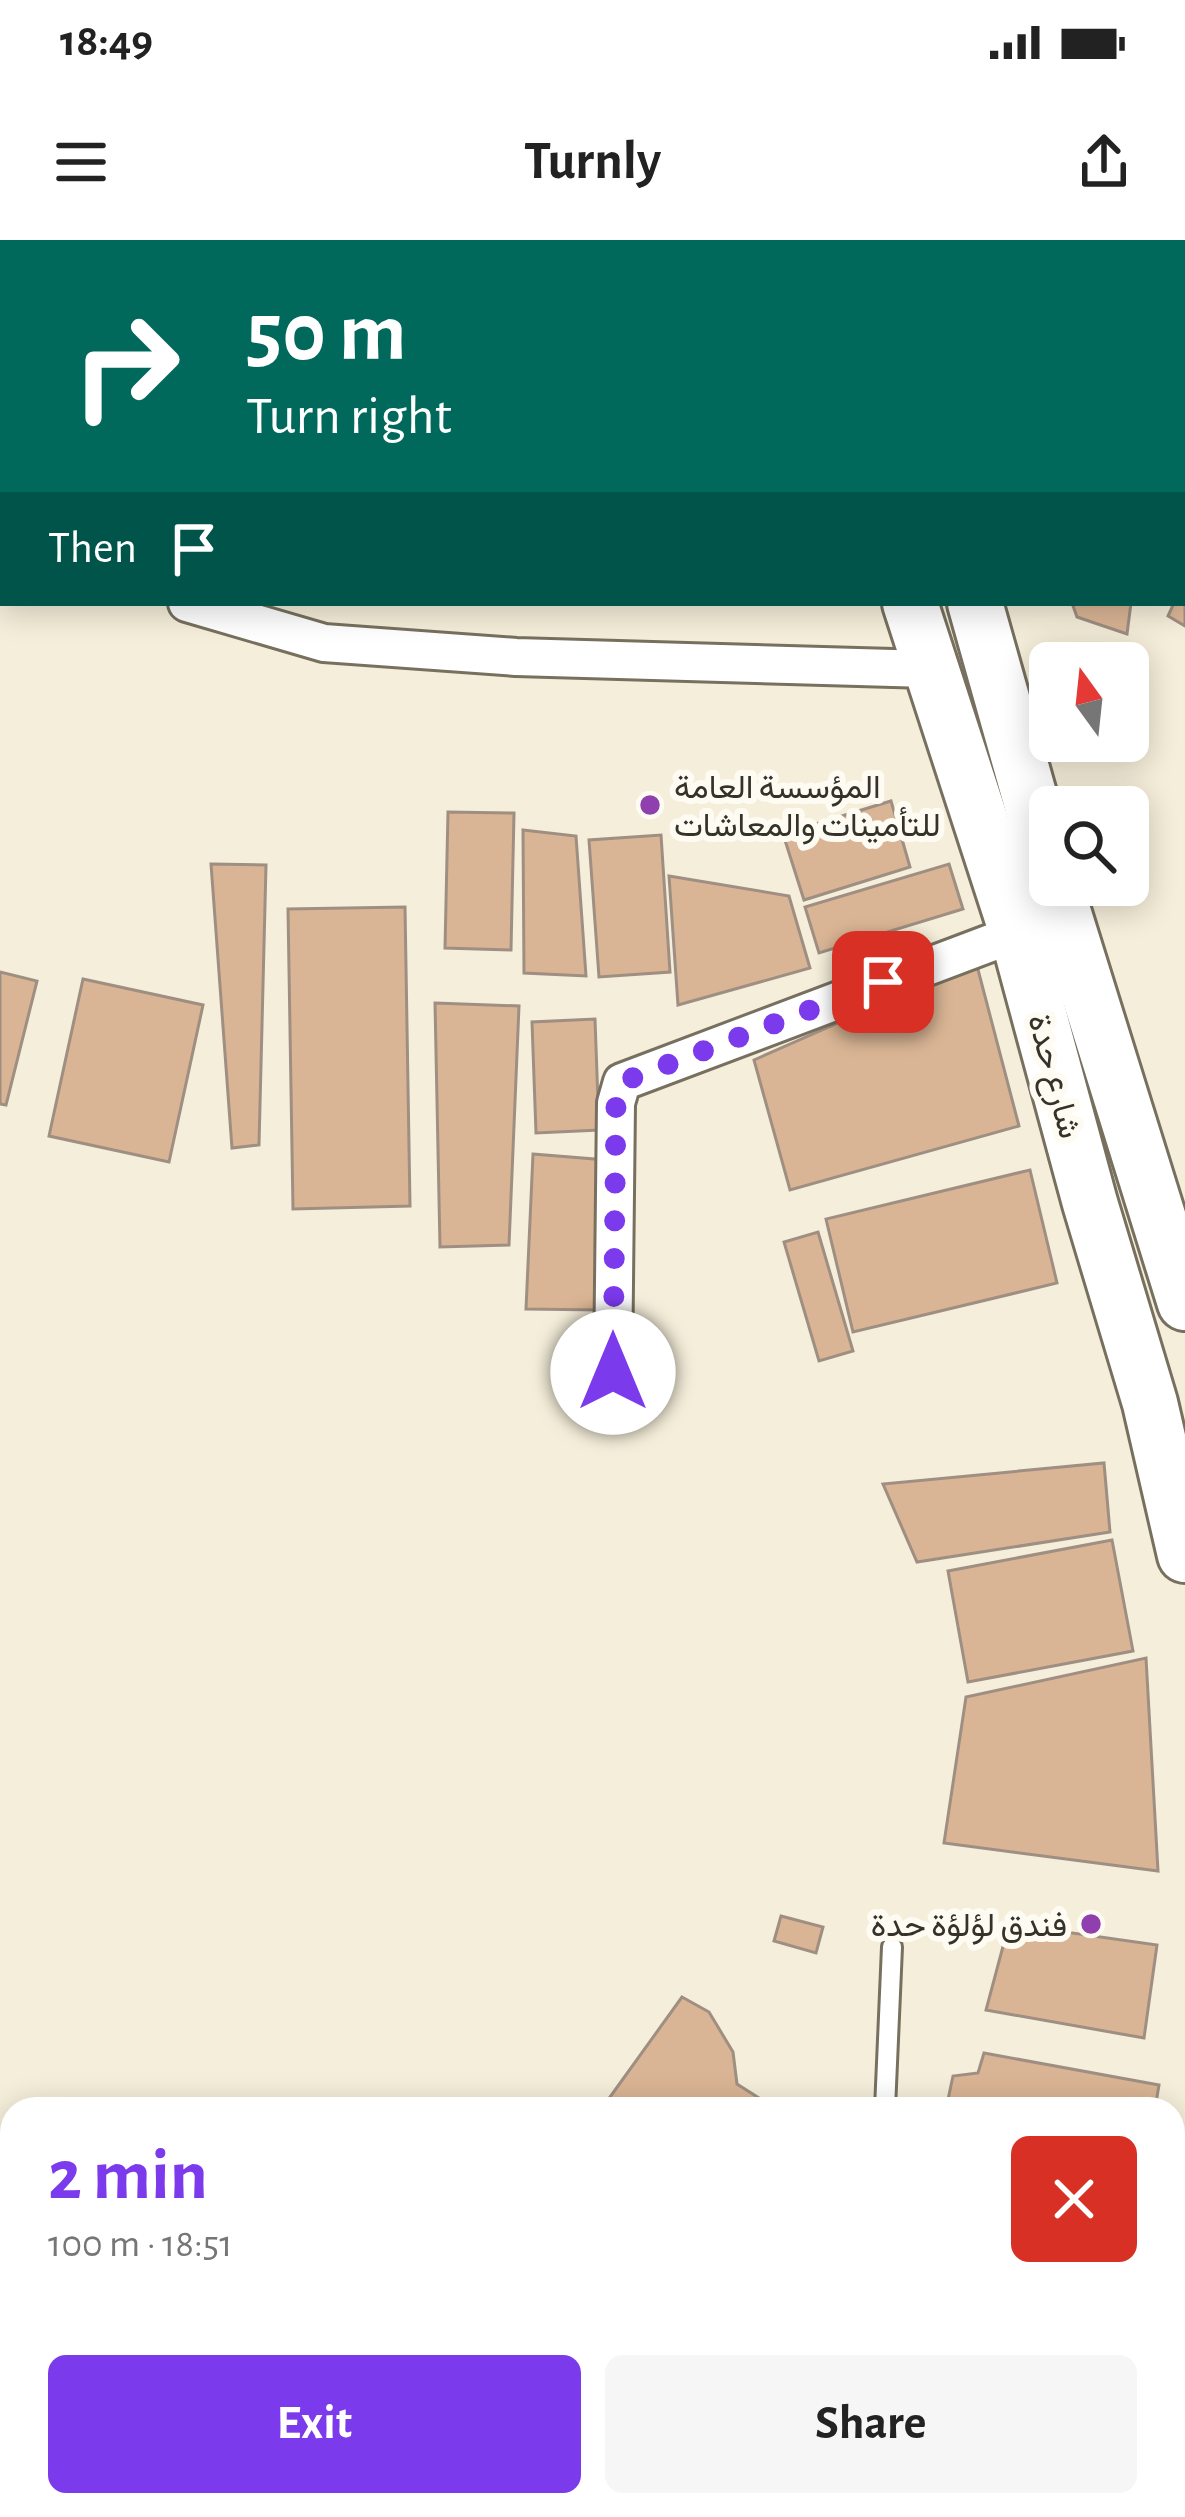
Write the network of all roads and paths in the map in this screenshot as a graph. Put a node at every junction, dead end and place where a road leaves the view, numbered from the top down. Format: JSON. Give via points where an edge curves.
{"nodes":[{"id":1,"x":198,"y":606,"type":"edge"},
{"id":2,"x":911,"y":606,"type":"edge"},
{"id":3,"x":976,"y":606,"type":"edge"},
{"id":4,"x":928,"y":669,"type":"junction"},
{"id":5,"x":1029,"y":795,"type":"edge"},
{"id":6,"x":1061,"y":906,"type":"edge"},
{"id":7,"x":1017,"y":932,"type":"junction"},
{"id":8,"x":1185,"y":1303,"type":"edge"},
{"id":9,"x":613,"y":1372,"type":"dead end"},
{"id":10,"x":1185,"y":1555,"type":"edge"},
{"id":11,"x":892,"y":1946,"type":"dead end"},
{"id":12,"x":886,"y":2097,"type":"edge"}],
"edges":[{"from":1,"to":4,"type":"street","via":[[324,644]]},
{"from":2,"to":4,"type":"main road","name":"شارع حدة"},
{"from":3,"to":5,"type":"main road"},
{"from":4,"to":7,"type":"main road","name":"شارع حدة"},
{"from":6,"to":8,"type":"main road","name":"شارع حدة"},
{"from":7,"to":9,"type":"street","via":[[622,1082]]},
{"from":7,"to":10,"type":"main road","name":"شارع حدة"},
{"from":11,"to":12,"type":"lane"}]}
